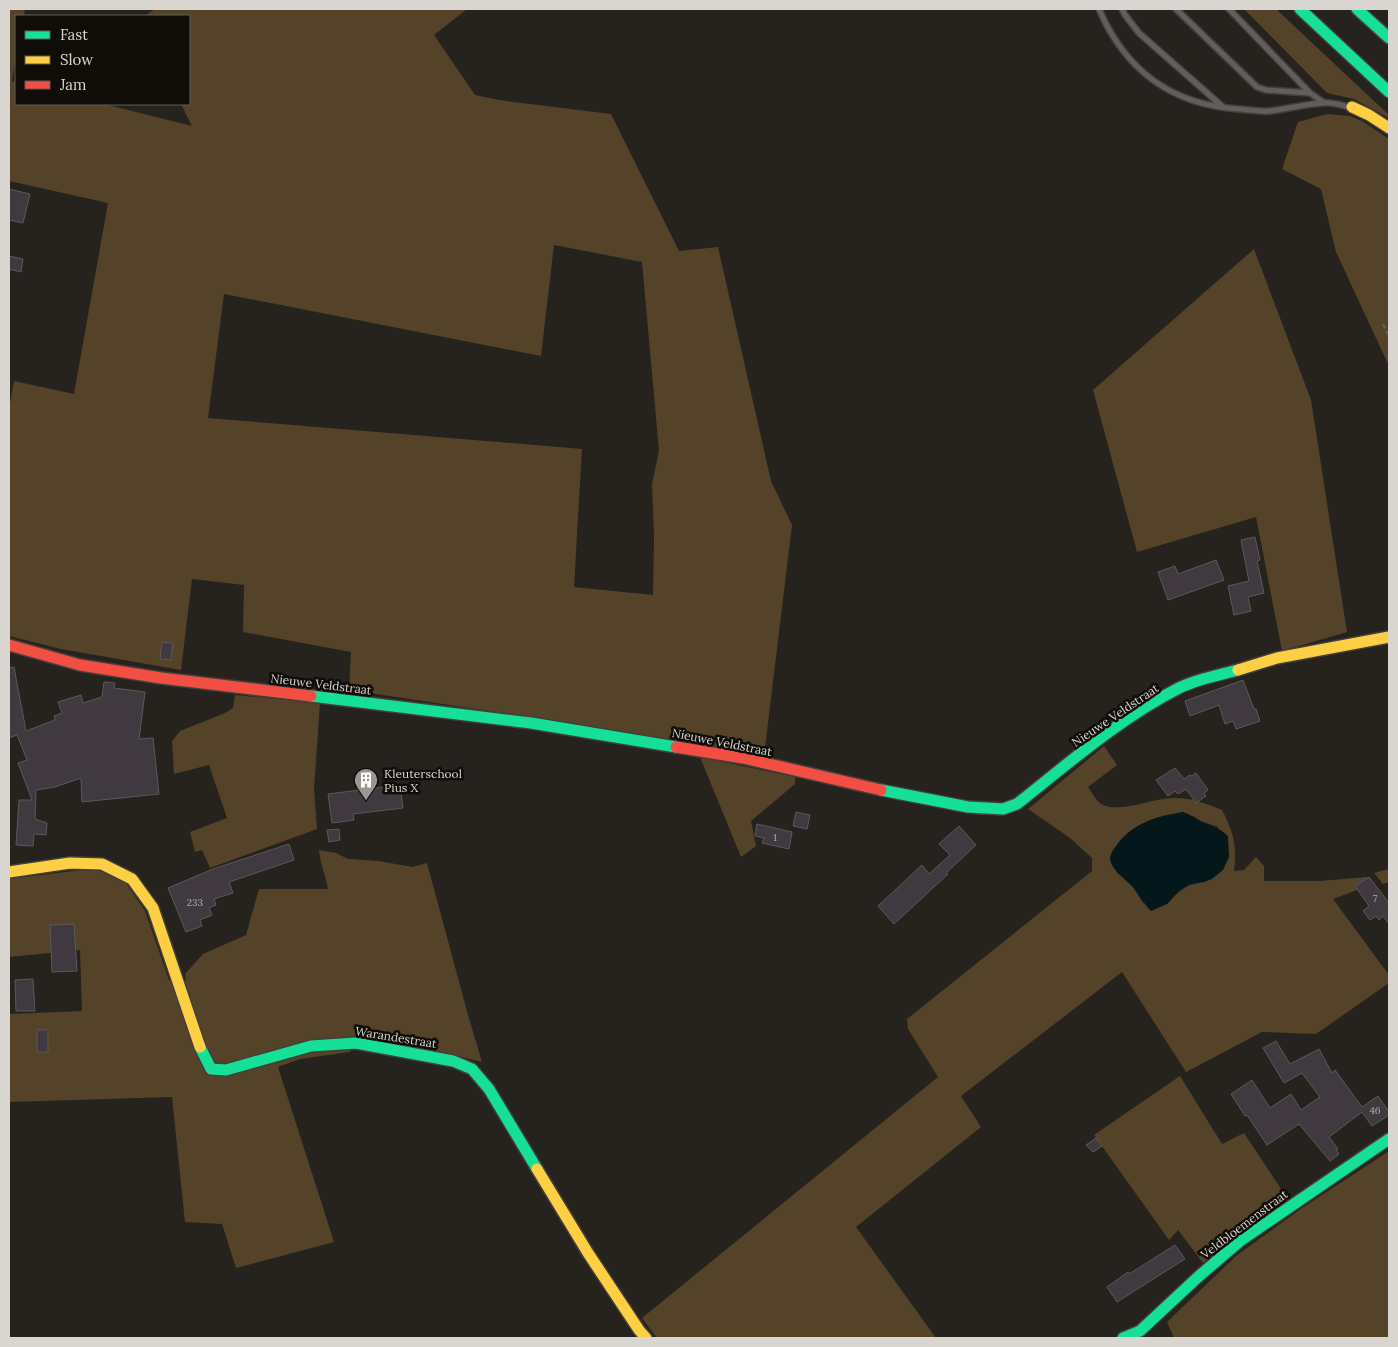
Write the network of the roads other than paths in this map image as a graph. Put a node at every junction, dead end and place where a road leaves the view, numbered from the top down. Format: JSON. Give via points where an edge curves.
{"nodes":[{"id":1,"x":1099,"y":9,"type":"edge"},
{"id":2,"x":1122,"y":9,"type":"edge"},
{"id":3,"x":1176,"y":9,"type":"edge"},
{"id":4,"x":1229,"y":9,"type":"edge"},
{"id":5,"x":1300,"y":9,"type":"edge"},
{"id":6,"x":1357,"y":9,"type":"edge"},
{"id":7,"x":1389,"y":38,"type":"edge"},
{"id":8,"x":1389,"y":92,"type":"edge"},
{"id":9,"x":1310,"y":93,"type":"junction"},
{"id":10,"x":1324,"y":103,"type":"junction"},
{"id":11,"x":1352,"y":107,"type":"joint"},
{"id":12,"x":1224,"y":108,"type":"junction"},
{"id":13,"x":1389,"y":128,"type":"edge"},
{"id":14,"x":1389,"y":637,"type":"edge"},
{"id":15,"x":9,"y":645,"type":"edge"},
{"id":16,"x":9,"y":872,"type":"edge"},
{"id":17,"x":1389,"y":1139,"type":"edge"},
{"id":18,"x":646,"y":1338,"type":"edge"},
{"id":19,"x":1123,"y":1338,"type":"edge"}],
"edges":[{"from":1,"to":12,"type":"lane","via":[[1120,48],[1154,82],[1182,96]]},
{"from":2,"to":12,"type":"lane","via":[[1139,32]]},
{"from":3,"to":9,"type":"lane","via":[[1257,86],[1266,90]]},
{"from":4,"to":9,"type":"lane"},
{"from":5,"to":8,"type":"main road"},
{"from":6,"to":7,"type":"main road"},
{"from":9,"to":10,"type":"lane"},
{"from":10,"to":11,"type":"lane"},
{"from":10,"to":12,"type":"lane","via":[[1268,111]]},
{"from":11,"to":13,"type":"main road"},
{"from":14,"to":15,"type":"main road","name":"Nieuwe Veldstraat","via":[[1277,658],[1181,687],[1092,744],[1017,804],[1003,809],[968,807],[743,758],[617,737],[531,723],[161,678],[80,665]]},
{"from":16,"to":18,"type":"main road","name":"Warandestraat","via":[[70,863],[102,864],[132,879],[153,908],[210,1070],[226,1070],[311,1046],[356,1043],[418,1053],[472,1069],[490,1089],[588,1253]]},
{"from":17,"to":19,"type":"main road","name":"Veldbloemenstraat","via":[[1240,1241],[1140,1331]]}]}
